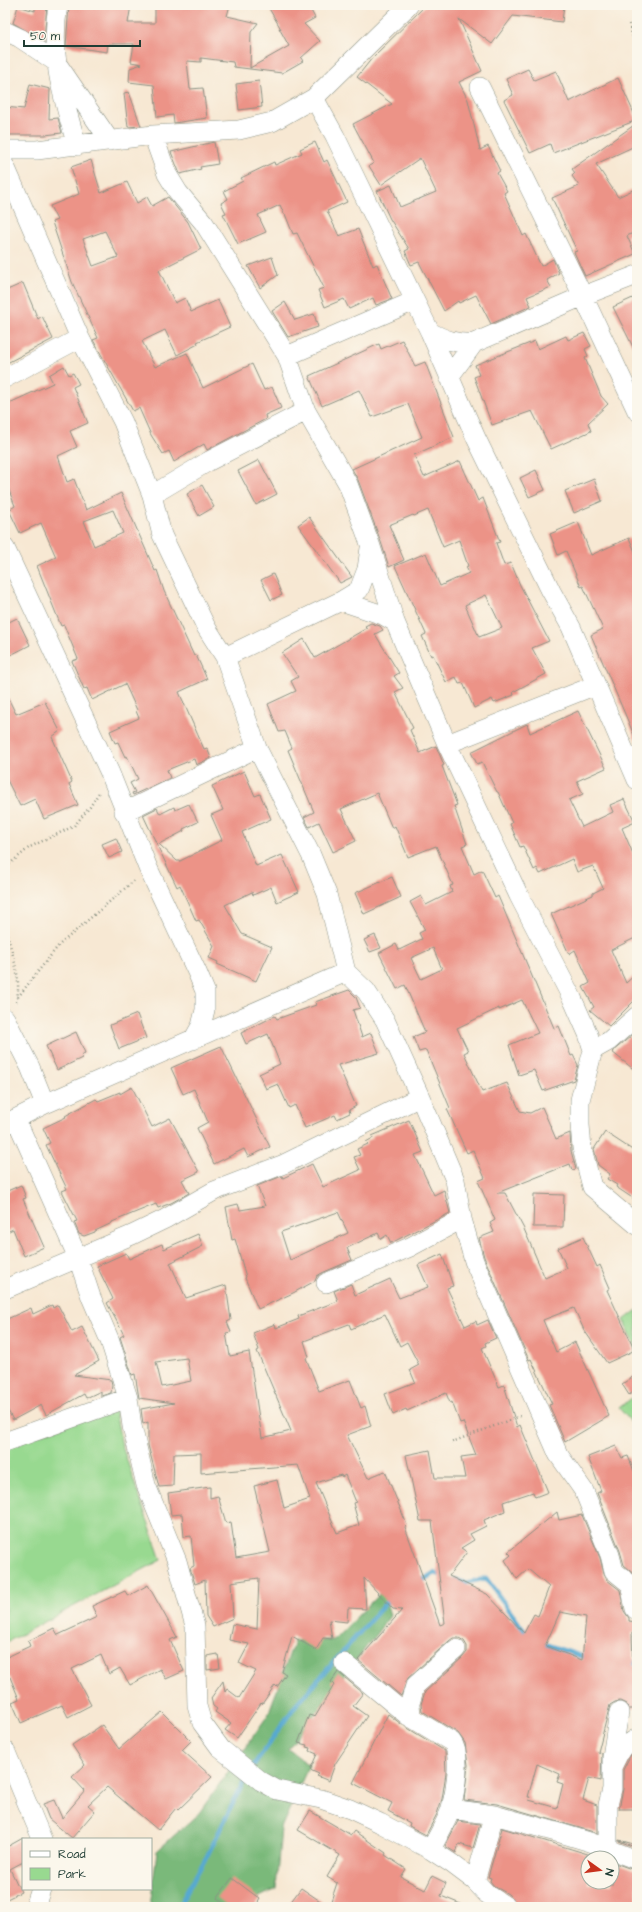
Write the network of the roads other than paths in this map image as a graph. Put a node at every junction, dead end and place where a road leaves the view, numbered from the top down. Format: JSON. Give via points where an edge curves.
{"nodes":[{"id":1,"x":58,"y":5,"type":"edge"},
{"id":2,"x":409,"y":5,"type":"edge"},
{"id":3,"x":5,"y":31,"type":"edge"},
{"id":4,"x":56,"y":62,"type":"junction"},
{"id":5,"x":480,"y":87,"type":"dead end"},
{"id":6,"x":314,"y":98,"type":"junction"},
{"id":7,"x":152,"y":135,"type":"junction"},
{"id":8,"x":110,"y":141,"type":"junction"},
{"id":9,"x":76,"y":146,"type":"junction"},
{"id":10,"x":5,"y":150,"type":"edge"},
{"id":11,"x":5,"y":166,"type":"edge"},
{"id":12,"x":637,"y":275,"type":"edge"},
{"id":13,"x":583,"y":296,"type":"junction"},
{"id":14,"x":414,"y":301,"type":"junction"},
{"id":15,"x":430,"y":332,"type":"junction"},
{"id":16,"x":80,"y":338,"type":"junction"},
{"id":17,"x":474,"y":343,"type":"junction"},
{"id":18,"x":287,"y":356,"type":"junction"},
{"id":19,"x":449,"y":377,"type":"junction"},
{"id":20,"x":5,"y":378,"type":"edge"},
{"id":21,"x":306,"y":411,"type":"junction"},
{"id":22,"x":637,"y":411,"type":"edge"},
{"id":23,"x":152,"y":495,"type":"junction"},
{"id":24,"x":370,"y":544,"type":"junction"},
{"id":25,"x":5,"y":548,"type":"edge"},
{"id":26,"x":341,"y":602,"type":"junction"},
{"id":27,"x":395,"y":622,"type":"junction"},
{"id":28,"x":225,"y":657,"type":"junction"},
{"id":29,"x":596,"y":685,"type":"junction"},
{"id":30,"x":447,"y":744,"type":"junction"},
{"id":31,"x":257,"y":748,"type":"junction"},
{"id":32,"x":637,"y":780,"type":"edge"},
{"id":33,"x":124,"y":812,"type":"junction"},
{"id":34,"x":346,"y":972,"type":"junction"},
{"id":35,"x":637,"y":1016,"type":"edge"},
{"id":36,"x":6,"y":1021,"type":"edge"},
{"id":37,"x":193,"y":1040,"type":"junction"},
{"id":38,"x":593,"y":1050,"type":"junction"},
{"id":39,"x":420,"y":1097,"type":"junction"},
{"id":40,"x":45,"y":1104,"type":"junction"},
{"id":41,"x":10,"y":1122,"type":"edge"},
{"id":42,"x":462,"y":1219,"type":"junction"},
{"id":43,"x":637,"y":1225,"type":"edge"},
{"id":44,"x":78,"y":1258,"type":"junction"},
{"id":45,"x":326,"y":1283,"type":"dead end"},
{"id":46,"x":5,"y":1289,"type":"edge"},
{"id":47,"x":128,"y":1398,"type":"junction"},
{"id":48,"x":5,"y":1442,"type":"edge"},
{"id":49,"x":635,"y":1609,"type":"dead end"},
{"id":50,"x":456,"y":1649,"type":"dead end"},
{"id":51,"x":344,"y":1663,"type":"dead end"},
{"id":52,"x":619,"y":1712,"type":"dead end"},
{"id":53,"x":411,"y":1717,"type":"junction"},
{"id":54,"x":637,"y":1738,"type":"edge"},
{"id":55,"x":5,"y":1750,"type":"edge"},
{"id":56,"x":611,"y":1771,"type":"junction"},
{"id":57,"x":12,"y":1785,"type":"edge"},
{"id":58,"x":451,"y":1809,"type":"junction"},
{"id":59,"x":494,"y":1815,"type":"junction"},
{"id":60,"x":41,"y":1838,"type":"edge"},
{"id":61,"x":608,"y":1849,"type":"junction"},
{"id":62,"x":431,"y":1850,"type":"junction"},
{"id":63,"x":637,"y":1860,"type":"edge"},
{"id":64,"x":475,"y":1881,"type":"junction"},
{"id":65,"x":41,"y":1890,"type":"edge"},
{"id":66,"x":35,"y":1907,"type":"edge"},
{"id":67,"x":507,"y":1907,"type":"edge"}],
"edges":[{"from":1,"to":4,"type":"street","via":[[54,28]]},
{"from":2,"to":6,"type":"street"},
{"from":3,"to":4,"type":"street"},
{"from":4,"to":8,"type":"street"},
{"from":4,"to":9,"type":"street"},
{"from":5,"to":13,"type":"street"},
{"from":6,"to":7,"type":"street","via":[[272,122],[257,126],[207,133]]},
{"from":6,"to":14,"type":"street","via":[[335,136]]},
{"from":7,"to":8,"type":"street"},
{"from":7,"to":18,"type":"street","via":[[167,174],[178,192],[204,223]]},
{"from":8,"to":9,"type":"street"},
{"from":9,"to":10,"type":"street"},
{"from":11,"to":16,"type":"street"},
{"from":12,"to":13,"type":"street"},
{"from":13,"to":17,"type":"street"},
{"from":13,"to":22,"type":"street"},
{"from":14,"to":15,"type":"street"},
{"from":14,"to":18,"type":"street"},
{"from":15,"to":17,"type":"street","via":[[460,344]]},
{"from":15,"to":19,"type":"street"},
{"from":16,"to":20,"type":"street"},
{"from":16,"to":23,"type":"street","via":[[123,422]]},
{"from":17,"to":19,"type":"street"},
{"from":18,"to":21,"type":"street"},
{"from":19,"to":29,"type":"street","via":[[550,591],[571,626]]},
{"from":21,"to":23,"type":"street","via":[[209,461]]},
{"from":21,"to":24,"type":"street","via":[[348,484]]},
{"from":23,"to":28,"type":"street","via":[[162,535],[206,627]]},
{"from":24,"to":26,"type":"street","via":[[367,569],[359,590]]},
{"from":24,"to":27,"type":"street"},
{"from":25,"to":33,"type":"street","via":[[110,773]]},
{"from":26,"to":27,"type":"street","via":[[383,615]]},
{"from":26,"to":28,"type":"street"},
{"from":27,"to":30,"type":"street"},
{"from":28,"to":31,"type":"street"},
{"from":29,"to":30,"type":"street"},
{"from":29,"to":32,"type":"street"},
{"from":30,"to":38,"type":"street","via":[[519,896],[572,998]]},
{"from":31,"to":33,"type":"street"},
{"from":31,"to":34,"type":"street","via":[[311,854],[327,894]]},
{"from":33,"to":37,"type":"street","via":[[205,991],[205,1010],[201,1026]]},
{"from":34,"to":37,"type":"street"},
{"from":34,"to":39,"type":"street","via":[[366,991],[385,1020]]},
{"from":35,"to":38,"type":"street","via":[[609,1041]]},
{"from":36,"to":40,"type":"street","via":[[30,1067]]},
{"from":37,"to":40,"type":"street"},
{"from":38,"to":43,"type":"street","via":[[580,1100],[582,1148],[586,1166],[592,1187]]},
{"from":39,"to":42,"type":"street","via":[[455,1180]]},
{"from":39,"to":44,"type":"street","via":[[323,1146],[214,1191],[145,1229]]},
{"from":40,"to":41,"type":"street"},
{"from":41,"to":44,"type":"street"},
{"from":42,"to":45,"type":"street","via":[[410,1247]]},
{"from":42,"to":49,"type":"street","via":[[474,1261],[537,1410],[558,1454],[584,1491],[614,1570],[630,1584]]},
{"from":44,"to":46,"type":"street"},
{"from":44,"to":47,"type":"street"},
{"from":47,"to":48,"type":"street"},
{"from":47,"to":62,"type":"street","via":[[146,1485],[177,1561],[194,1626],[197,1706],[202,1723],[221,1749],[261,1781],[278,1790],[321,1799],[350,1809]]},
{"from":50,"to":53,"type":"street","via":[[415,1686],[410,1703]]},
{"from":51,"to":53,"type":"street"},
{"from":52,"to":56,"type":"street"},
{"from":53,"to":58,"type":"street","via":[[455,1746],[457,1770]]},
{"from":54,"to":56,"type":"street","via":[[621,1749]]},
{"from":55,"to":57,"type":"street"},
{"from":56,"to":61,"type":"street"},
{"from":57,"to":60,"type":"street"},
{"from":58,"to":59,"type":"street"},
{"from":58,"to":62,"type":"street"},
{"from":59,"to":61,"type":"street"},
{"from":59,"to":64,"type":"street"},
{"from":61,"to":63,"type":"street"},
{"from":62,"to":64,"type":"street"},
{"from":64,"to":67,"type":"street","via":[[487,1894]]},
{"from":65,"to":66,"type":"street"}]}
